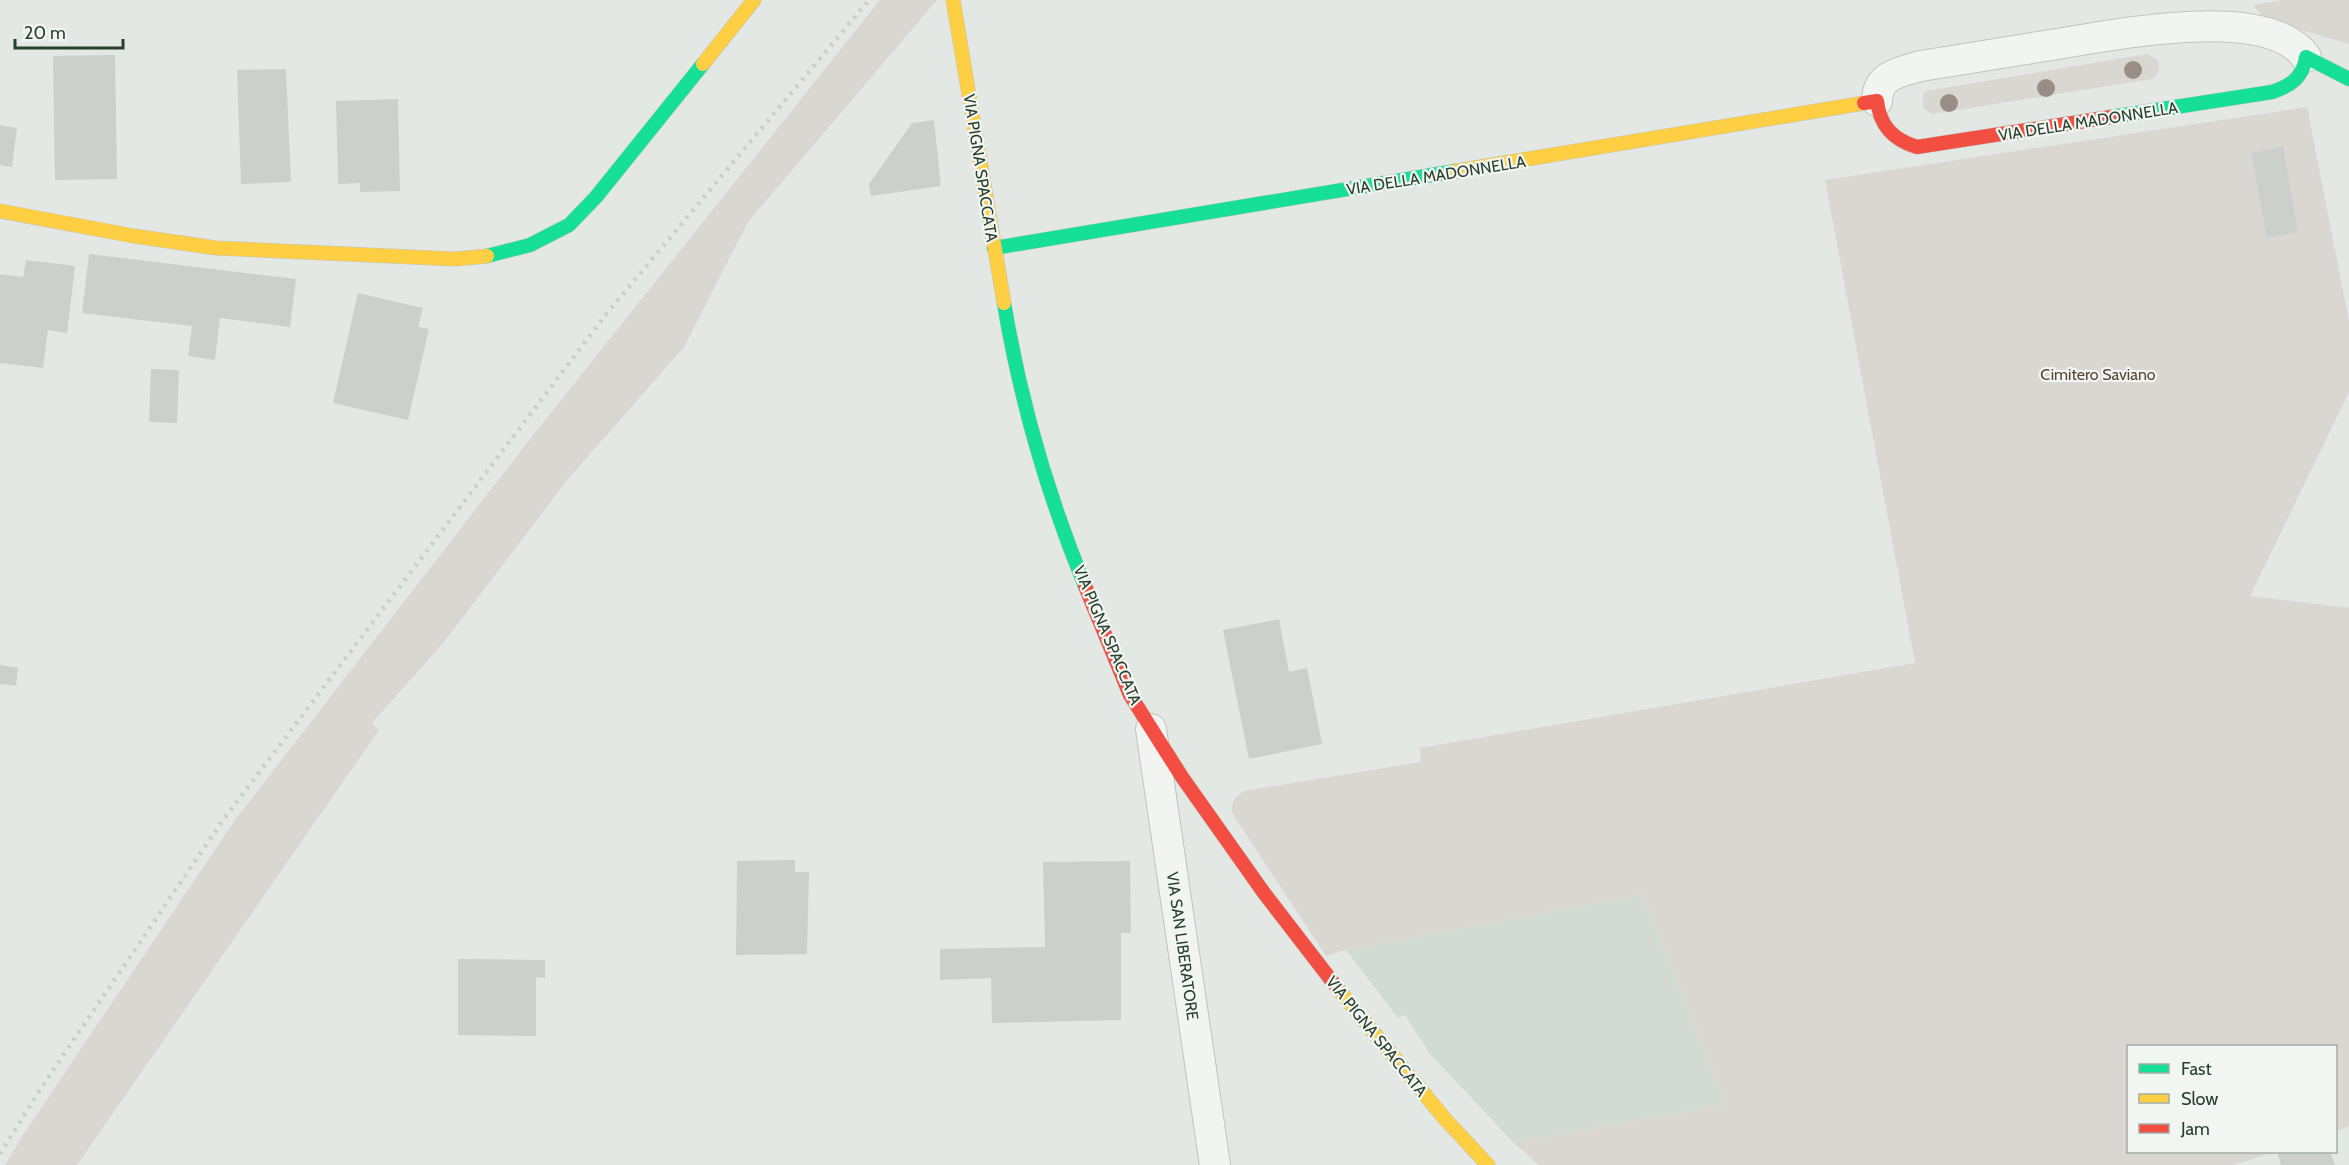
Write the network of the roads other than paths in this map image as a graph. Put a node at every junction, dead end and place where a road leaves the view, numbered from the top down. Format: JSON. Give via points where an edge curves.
{"nodes":[{"id":1,"x":754,"y":0,"type":"edge"},
{"id":2,"x":953,"y":0,"type":"edge"},
{"id":3,"x":2306,"y":57,"type":"junction"},
{"id":4,"x":2349,"y":78,"type":"edge"},
{"id":5,"x":1877,"y":100,"type":"junction"},
{"id":6,"x":0,"y":212,"type":"edge"},
{"id":7,"x":994,"y":248,"type":"junction"},
{"id":8,"x":1150,"y":727,"type":"junction"},
{"id":9,"x":1215,"y":1165,"type":"edge"},
{"id":10,"x":1488,"y":1165,"type":"edge"}],
"edges":[{"from":1,"to":6,"type":"street","via":[[596,197],[569,225],[530,245],[490,256],[455,259],[216,248]]},
{"from":2,"to":7,"type":"street","name":"VIA PIGNA SPACCATA"},
{"from":3,"to":4,"type":"street"},
{"from":3,"to":5,"type":"street","via":[[2293,43],[2257,30],[2206,26],[2156,29],[1921,66],[1885,79]]},
{"from":3,"to":5,"type":"street","name":"VIA DELLA MADONNELLA","via":[[2300,76],[2286,88],[2272,92],[1917,147],[1892,136],[1880,120]]},
{"from":5,"to":7,"type":"street","name":"VIA DELLA MADONNELLA"},
{"from":7,"to":8,"type":"street","name":"VIA PIGNA SPACCATA","via":[[1012,350],[1042,463],[1083,581],[1130,695]]},
{"from":8,"to":9,"type":"street","name":"VIA SAN LIBERATORE"},
{"from":8,"to":10,"type":"street","name":"VIA PIGNA SPACCATA","via":[[1264,893],[1437,1111]]}]}
